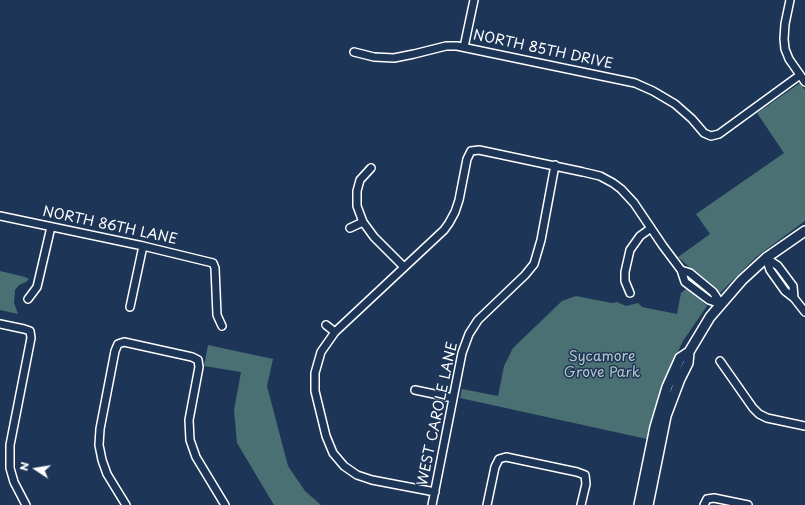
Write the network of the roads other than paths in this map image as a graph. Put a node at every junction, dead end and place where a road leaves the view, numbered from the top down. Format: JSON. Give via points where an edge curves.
{"nodes":[{"id":1,"x":474,"y":0,"type":"edge"},
{"id":2,"x":790,"y":0,"type":"edge"},
{"id":3,"x":464,"y":47,"type":"junction"},
{"id":4,"x":354,"y":52,"type":"dead end"},
{"id":5,"x":800,"y":75,"type":"junction"},
{"id":6,"x":805,"y":82,"type":"edge"},
{"id":7,"x":555,"y":165,"type":"junction"},
{"id":8,"x":371,"y":168,"type":"dead end"},
{"id":9,"x":0,"y":216,"type":"edge"},
{"id":10,"x":363,"y":222,"type":"junction"},
{"id":11,"x":51,"y":227,"type":"junction"},
{"id":12,"x":350,"y":228,"type":"dead end"},
{"id":13,"x":651,"y":228,"type":"junction"},
{"id":14,"x":805,"y":231,"type":"edge"},
{"id":15,"x":143,"y":246,"type":"junction"},
{"id":16,"x":766,"y":258,"type":"junction"},
{"id":17,"x":404,"y":267,"type":"junction"},
{"id":18,"x":630,"y":293,"type":"dead end"},
{"id":19,"x":28,"y":299,"type":"dead end"},
{"id":20,"x":721,"y":304,"type":"junction"},
{"id":21,"x":130,"y":307,"type":"dead end"},
{"id":22,"x":805,"y":312,"type":"edge"},
{"id":23,"x":0,"y":324,"type":"edge"},
{"id":24,"x":326,"y":325,"type":"dead end"},
{"id":25,"x":222,"y":326,"type":"dead end"},
{"id":26,"x":335,"y":332,"type":"junction"},
{"id":27,"x":689,"y":352,"type":"junction"},
{"id":28,"x":720,"y":361,"type":"dead end"},
{"id":29,"x":415,"y":390,"type":"dead end"},
{"id":30,"x":452,"y":398,"type":"junction"},
{"id":31,"x":805,"y":426,"type":"edge"},
{"id":32,"x":435,"y":492,"type":"junction"},
{"id":33,"x":705,"y":502,"type":"edge"},
{"id":34,"x":26,"y":505,"type":"edge"},
{"id":35,"x":126,"y":505,"type":"edge"},
{"id":36,"x":224,"y":505,"type":"edge"},
{"id":37,"x":432,"y":505,"type":"edge"},
{"id":38,"x":487,"y":505,"type":"edge"},
{"id":39,"x":581,"y":505,"type":"edge"},
{"id":40,"x":639,"y":505,"type":"edge"},
{"id":41,"x":648,"y":505,"type":"edge"},
{"id":42,"x":748,"y":505,"type":"edge"}],
"edges":[{"from":1,"to":3,"type":"street"},
{"from":2,"to":5,"type":"street","via":[[784,39],[789,59]]},
{"from":3,"to":4,"type":"street","name":"NORTH 85TH DRIVE","via":[[446,46],[394,58]]},
{"from":3,"to":5,"type":"street","name":"NORTH 85TH DRIVE","via":[[635,83],[674,104],[704,133],[711,136],[719,134]]},
{"from":5,"to":6,"type":"street"},
{"from":7,"to":13,"type":"street","via":[[600,176],[613,183],[634,203]]},
{"from":7,"to":17,"type":"street","via":[[479,150],[471,151],[459,200],[449,223]]},
{"from":7,"to":30,"type":"street","name":"WEST CAROLE LANE","via":[[534,264],[478,320],[469,334]]},
{"from":8,"to":10,"type":"street","via":[[360,180],[357,192]]},
{"from":9,"to":11,"type":"street","name":"NORTH 86TH LANE"},
{"from":10,"to":12,"type":"street"},
{"from":10,"to":17,"type":"street"},
{"from":11,"to":15,"type":"street","name":"NORTH 86TH LANE"},
{"from":11,"to":19,"type":"street","via":[[37,287]]},
{"from":13,"to":18,"type":"street","via":[[640,236],[630,250],[625,272],[625,281]]},
{"from":13,"to":20,"type":"street","via":[[681,270],[685,282],[709,300]]},
{"from":14,"to":16,"type":"street"},
{"from":15,"to":21,"type":"street"},
{"from":15,"to":25,"type":"street","name":"NORTH 86TH LANE","via":[[213,263],[217,315]]},
{"from":16,"to":20,"type":"street"},
{"from":16,"to":22,"type":"street","via":[[770,270],[785,291]]},
{"from":17,"to":26,"type":"street"},
{"from":20,"to":27,"type":"street"},
{"from":23,"to":34,"type":"street","via":[[30,331],[31,338],[10,445],[10,468]]},
{"from":24,"to":26,"type":"street"},
{"from":26,"to":32,"type":"street","via":[[320,356],[315,373],[315,391],[326,436],[334,453],[344,466],[357,475]]},
{"from":27,"to":40,"type":"street","via":[[680,358],[665,395],[655,427]]},
{"from":27,"to":41,"type":"street","via":[[688,362],[666,416]]},
{"from":28,"to":31,"type":"street","via":[[759,414]]},
{"from":29,"to":30,"type":"street"},
{"from":30,"to":32,"type":"street","name":"WEST CAROLE LANE"},
{"from":32,"to":37,"type":"street","name":"WEST CAROLE LANE"},
{"from":33,"to":42,"type":"street","via":[[714,498]]},
{"from":35,"to":36,"type":"street","via":[[107,474],[99,445],[115,351],[118,344],[124,342],[198,360],[189,420],[190,440],[196,457]]},
{"from":38,"to":39,"type":"street","via":[[498,459],[506,457],[585,475],[586,484]]}]}
